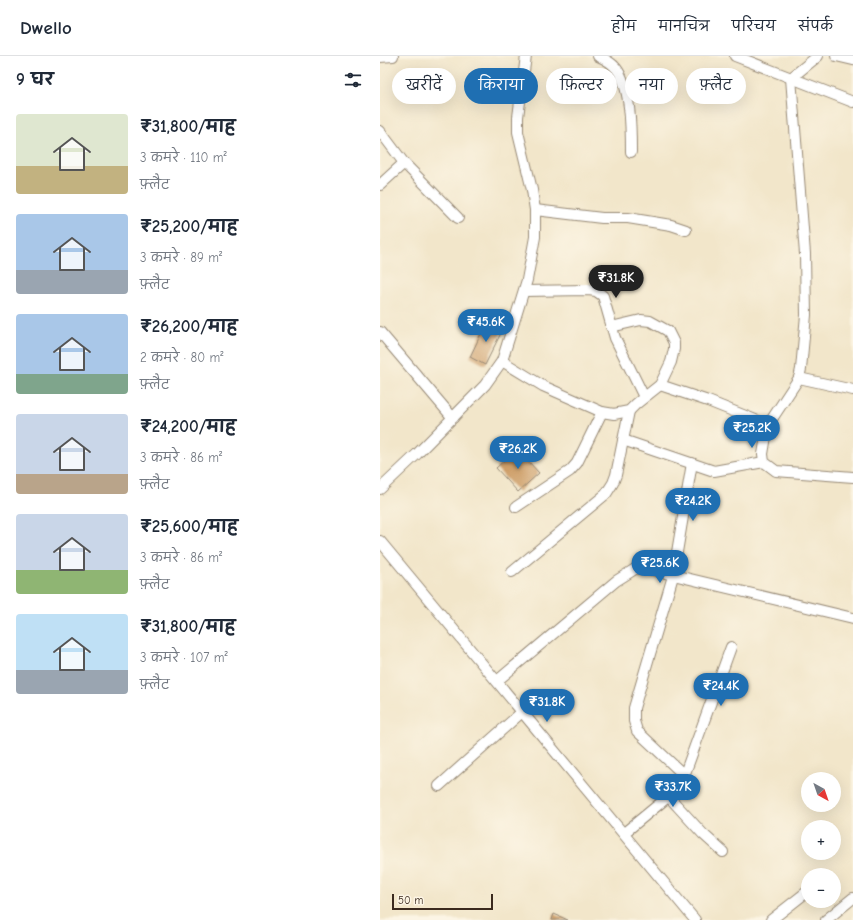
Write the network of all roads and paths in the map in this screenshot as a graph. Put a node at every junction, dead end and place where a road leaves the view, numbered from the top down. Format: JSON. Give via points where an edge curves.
{"nodes":[{"id":1,"x":393,"y":56,"type":"edge"},
{"id":2,"x":526,"y":56,"type":"edge"},
{"id":3,"x":598,"y":56,"type":"edge"},
{"id":4,"x":617,"y":56,"type":"edge"},
{"id":5,"x":735,"y":56,"type":"edge"},
{"id":6,"x":818,"y":56,"type":"edge"},
{"id":7,"x":836,"y":56,"type":"edge"},
{"id":8,"x":380,"y":57,"type":"edge"},
{"id":9,"x":853,"y":60,"type":"edge"},
{"id":10,"x":616,"y":67,"type":"junction"},
{"id":11,"x":791,"y":78,"type":"junction"},
{"id":12,"x":853,"y":102,"type":"edge"},
{"id":13,"x":380,"y":131,"type":"edge"},
{"id":14,"x":631,"y":152,"type":"dead end"},
{"id":15,"x":404,"y":163,"type":"junction"},
{"id":16,"x":380,"y":184,"type":"edge"},
{"id":17,"x":535,"y":210,"type":"junction"},
{"id":18,"x":458,"y":218,"type":"dead end"},
{"id":19,"x":686,"y":230,"type":"dead end"},
{"id":20,"x":524,"y":291,"type":"junction"},
{"id":21,"x":611,"y":327,"type":"junction"},
{"id":22,"x":380,"y":332,"type":"edge"},
{"id":23,"x":502,"y":361,"type":"junction"},
{"id":24,"x":799,"y":378,"type":"junction"},
{"id":25,"x":660,"y":385,"type":"junction"},
{"id":26,"x":853,"y":390,"type":"edge"},
{"id":27,"x":644,"y":397,"type":"junction"},
{"id":28,"x":629,"y":411,"type":"junction"},
{"id":29,"x":602,"y":412,"type":"junction"},
{"id":30,"x":453,"y":418,"type":"junction"},
{"id":31,"x":768,"y":425,"type":"junction"},
{"id":32,"x":623,"y":440,"type":"junction"},
{"id":33,"x":764,"y":462,"type":"junction"},
{"id":34,"x":692,"y":463,"type":"junction"},
{"id":35,"x":853,"y":477,"type":"edge"},
{"id":36,"x":380,"y":489,"type":"edge"},
{"id":37,"x":516,"y":507,"type":"dead end"},
{"id":38,"x":380,"y":541,"type":"edge"},
{"id":39,"x":512,"y":572,"type":"dead end"},
{"id":40,"x":672,"y":576,"type":"junction"},
{"id":41,"x":853,"y":618,"type":"edge"},
{"id":42,"x":731,"y":647,"type":"dead end"},
{"id":43,"x":497,"y":681,"type":"junction"},
{"id":44,"x":522,"y":712,"type":"junction"},
{"id":45,"x":684,"y":775,"type":"junction"},
{"id":46,"x":439,"y":786,"type":"dead end"},
{"id":47,"x":669,"y":797,"type":"junction"},
{"id":48,"x":624,"y":832,"type":"junction"},
{"id":49,"x":724,"y":852,"type":"dead end"},
{"id":50,"x":801,"y":896,"type":"edge"},
{"id":51,"x":853,"y":898,"type":"edge"},
{"id":52,"x":695,"y":920,"type":"edge"},
{"id":53,"x":771,"y":920,"type":"edge"},
{"id":54,"x":826,"y":920,"type":"edge"}],
"edges":[{"from":1,"to":8,"type":"street"},
{"from":2,"to":17,"type":"street","via":[[518,132]]},
{"from":3,"to":10,"type":"street"},
{"from":4,"to":10,"type":"street"},
{"from":5,"to":11,"type":"street"},
{"from":6,"to":11,"type":"street"},
{"from":7,"to":9,"type":"street"},
{"from":10,"to":14,"type":"street","via":[[626,92]]},
{"from":11,"to":12,"type":"street"},
{"from":11,"to":24,"type":"street","via":[[805,254],[806,295]]},
{"from":13,"to":15,"type":"street"},
{"from":15,"to":16,"type":"street"},
{"from":15,"to":18,"type":"street"},
{"from":17,"to":19,"type":"street","via":[[602,218],[628,218]]},
{"from":17,"to":20,"type":"street","via":[[535,237]]},
{"from":20,"to":21,"type":"street","via":[[596,291],[603,296]]},
{"from":20,"to":23,"type":"street"},
{"from":21,"to":25,"type":"street","via":[[641,320],[650,321],[668,331],[672,336],[674,349]]},
{"from":21,"to":27,"type":"street"},
{"from":22,"to":30,"type":"street"},
{"from":23,"to":29,"type":"street","via":[[543,386]]},
{"from":23,"to":30,"type":"street","via":[[494,374]]},
{"from":24,"to":26,"type":"street"},
{"from":24,"to":31,"type":"street"},
{"from":25,"to":27,"type":"street"},
{"from":25,"to":31,"type":"street"},
{"from":27,"to":28,"type":"street"},
{"from":28,"to":29,"type":"street","via":[[614,414]]},
{"from":28,"to":32,"type":"street"},
{"from":29,"to":37,"type":"street","via":[[577,463],[570,471]]},
{"from":30,"to":36,"type":"street"},
{"from":31,"to":33,"type":"street"},
{"from":32,"to":34,"type":"street"},
{"from":32,"to":39,"type":"street","via":[[613,483],[606,494]]},
{"from":33,"to":34,"type":"street","via":[[714,471]]},
{"from":33,"to":35,"type":"street","via":[[776,471]]},
{"from":34,"to":40,"type":"street"},
{"from":38,"to":43,"type":"street"},
{"from":40,"to":41,"type":"street"},
{"from":40,"to":43,"type":"street","via":[[644,568],[626,574]]},
{"from":40,"to":45,"type":"street","via":[[634,708],[634,721],[637,731]]},
{"from":42,"to":45,"type":"street"},
{"from":43,"to":44,"type":"street"},
{"from":44,"to":46,"type":"street"},
{"from":44,"to":48,"type":"street"},
{"from":45,"to":47,"type":"street","via":[[680,787]]},
{"from":47,"to":48,"type":"street"},
{"from":47,"to":49,"type":"street","via":[[703,834]]},
{"from":48,"to":52,"type":"street"},
{"from":50,"to":53,"type":"street"},
{"from":51,"to":54,"type":"street"}]}
